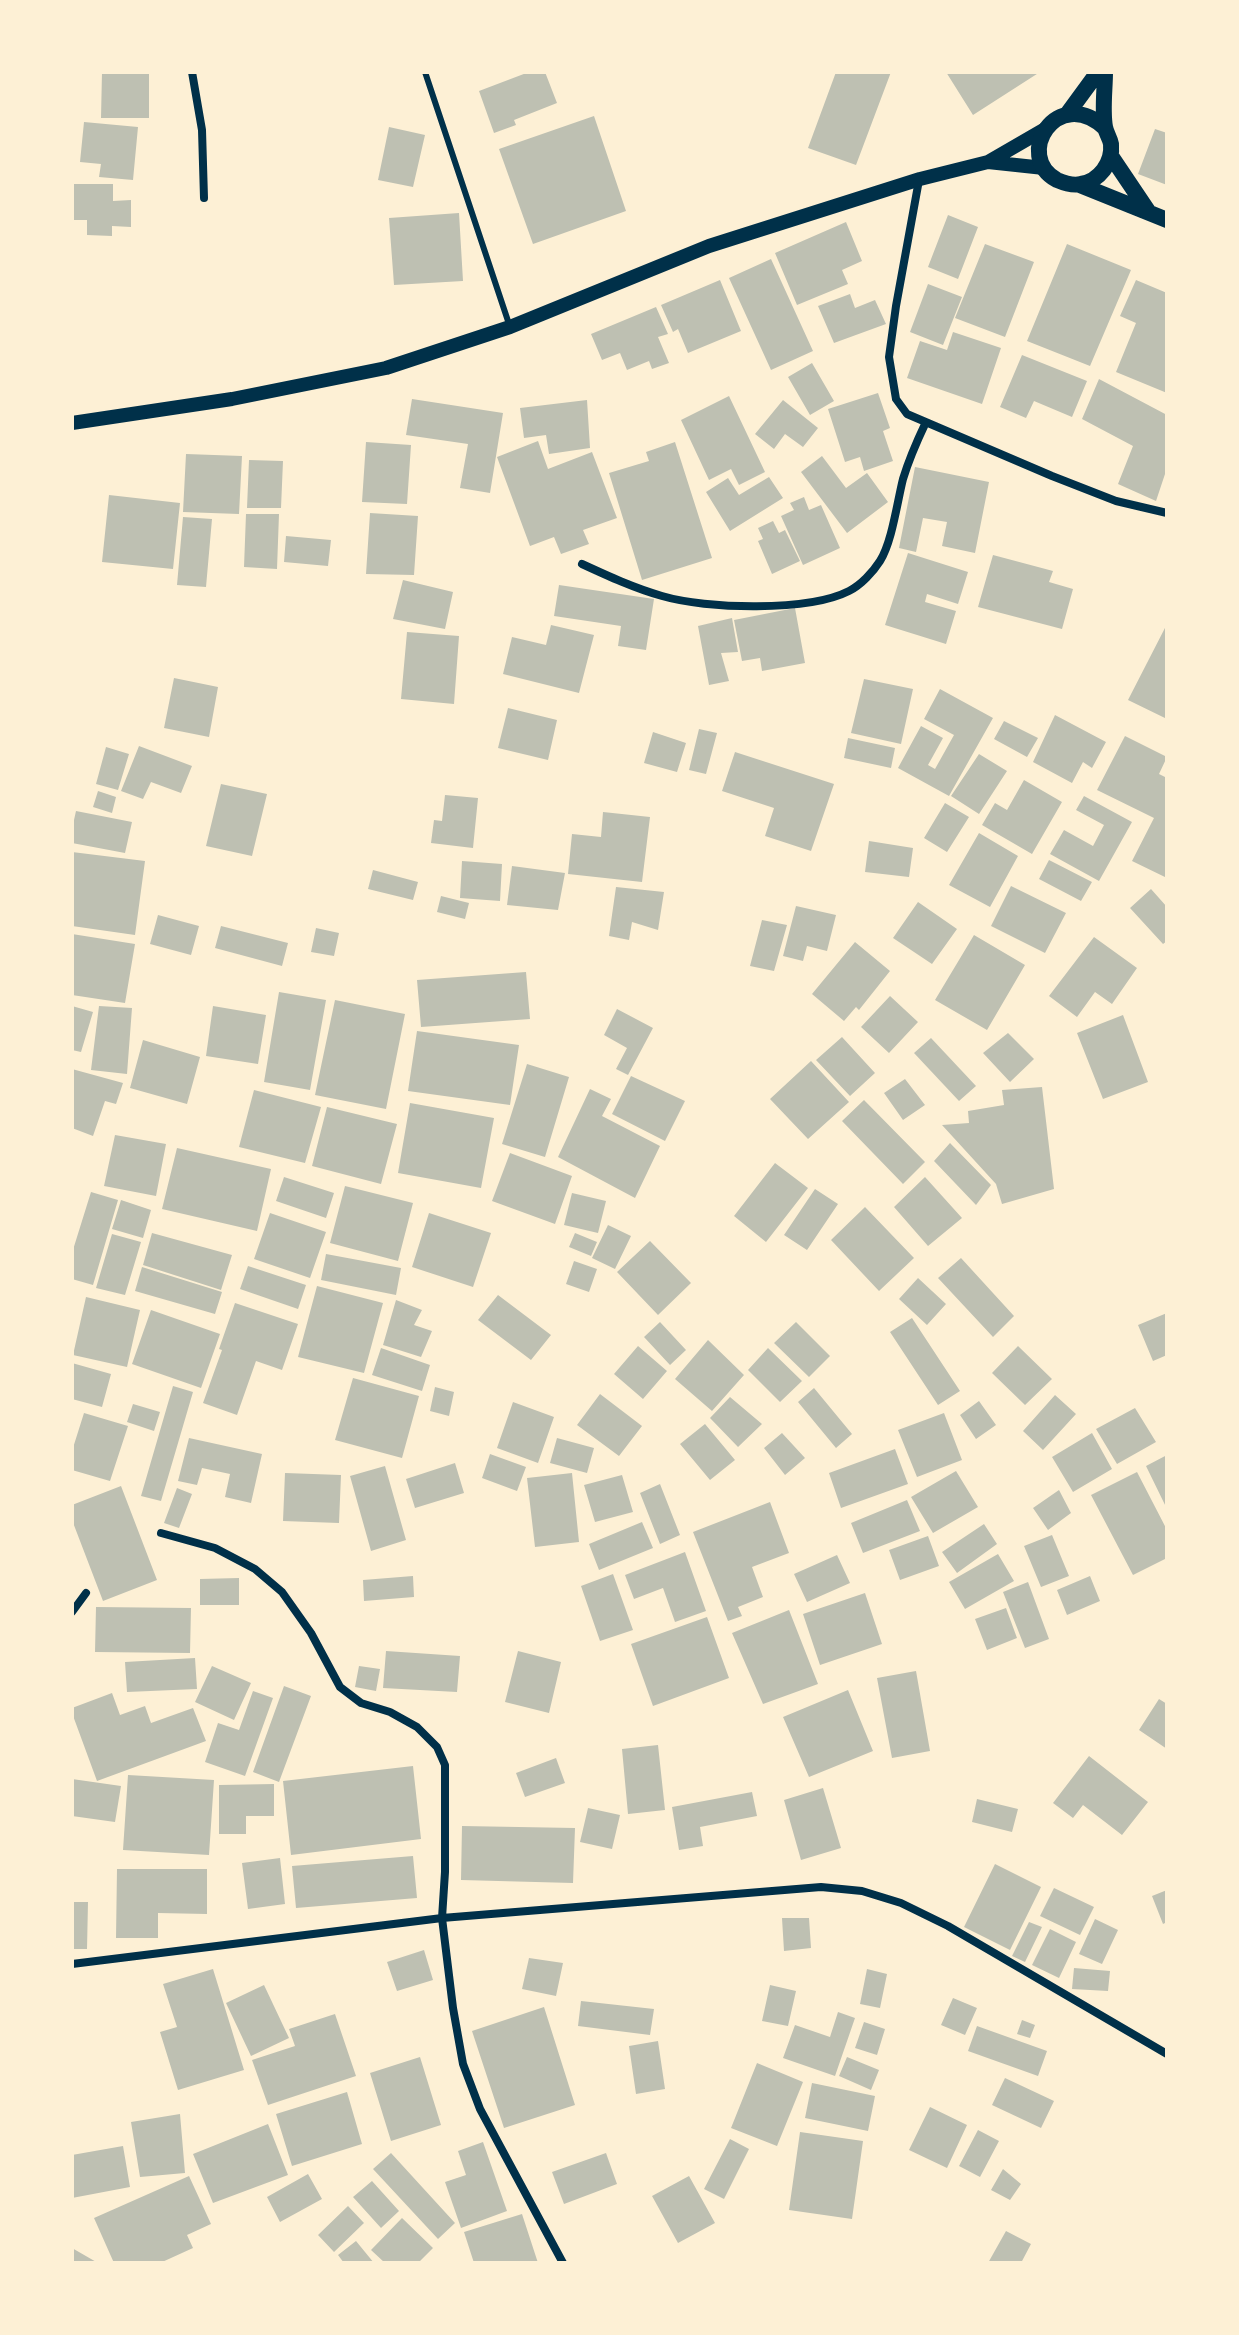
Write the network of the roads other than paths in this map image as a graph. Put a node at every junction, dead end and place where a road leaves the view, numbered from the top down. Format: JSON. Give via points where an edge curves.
{"nodes":[{"id":1,"x":192,"y":72,"type":"edge"},
{"id":2,"x":425,"y":72,"type":"edge"},
{"id":3,"x":1098,"y":72,"type":"edge"},
{"id":4,"x":1105,"y":72,"type":"edge"},
{"id":5,"x":1068,"y":113,"type":"junction"},
{"id":6,"x":1105,"y":128,"type":"junction"},
{"id":7,"x":1045,"y":129,"type":"junction"},
{"id":8,"x":1111,"y":156,"type":"junction"},
{"id":9,"x":988,"y":162,"type":"junction"},
{"id":10,"x":1044,"y":168,"type":"junction"},
{"id":11,"x":920,"y":179,"type":"junction"},
{"id":12,"x":1080,"y":185,"type":"junction"},
{"id":13,"x":204,"y":198,"type":"dead end"},
{"id":14,"x":1149,"y":213,"type":"junction"},
{"id":15,"x":1167,"y":220,"type":"edge"},
{"id":16,"x":510,"y":327,"type":"junction"},
{"id":17,"x":926,"y":422,"type":"junction"},
{"id":18,"x":72,"y":423,"type":"edge"},
{"id":19,"x":1167,"y":513,"type":"edge"},
{"id":20,"x":582,"y":564,"type":"dead end"},
{"id":21,"x":161,"y":1533,"type":"dead end"},
{"id":22,"x":86,"y":1593,"type":"dead end"},
{"id":23,"x":72,"y":1612,"type":"edge"},
{"id":24,"x":442,"y":1918,"type":"junction"},
{"id":25,"x":72,"y":1964,"type":"edge"},
{"id":26,"x":1167,"y":2054,"type":"edge"},
{"id":27,"x":563,"y":2263,"type":"edge"}],
"edges":[{"from":1,"to":13,"type":"street","via":[[202,130]]},
{"from":2,"to":16,"type":"lane"},
{"from":3,"to":5,"type":"main road"},
{"from":4,"to":6,"type":"main road"},
{"from":5,"to":6,"type":"main road","via":[[1095,118]]},
{"from":5,"to":7,"type":"main road"},
{"from":6,"to":8,"type":"main road"},
{"from":7,"to":9,"type":"street"},
{"from":7,"to":10,"type":"main road","via":[[1040,142]]},
{"from":8,"to":12,"type":"main road","via":[[1095,179]]},
{"from":8,"to":14,"type":"main road"},
{"from":9,"to":10,"type":"street"},
{"from":9,"to":11,"type":"street"},
{"from":10,"to":12,"type":"main road","via":[[1054,178]]},
{"from":11,"to":16,"type":"street","via":[[709,246]]},
{"from":11,"to":17,"type":"street","via":[[889,357],[896,399],[907,414]]},
{"from":12,"to":14,"type":"main road"},
{"from":14,"to":15,"type":"main road"},
{"from":16,"to":18,"type":"street","via":[[386,368]]},
{"from":17,"to":19,"type":"street","via":[[1116,501]]},
{"from":17,"to":20,"type":"street","via":[[904,476],[881,559],[851,590],[822,602],[697,603],[663,596]]},
{"from":21,"to":24,"type":"street","via":[[215,1548],[255,1569],[282,1592],[340,1687],[361,1703],[417,1727],[437,1747],[445,1765]]},
{"from":22,"to":23,"type":"street"},
{"from":24,"to":25,"type":"street"},
{"from":24,"to":26,"type":"street","via":[[821,1887],[862,1891],[948,1926]]},
{"from":24,"to":27,"type":"street","via":[[463,2064],[480,2109]]}]}
